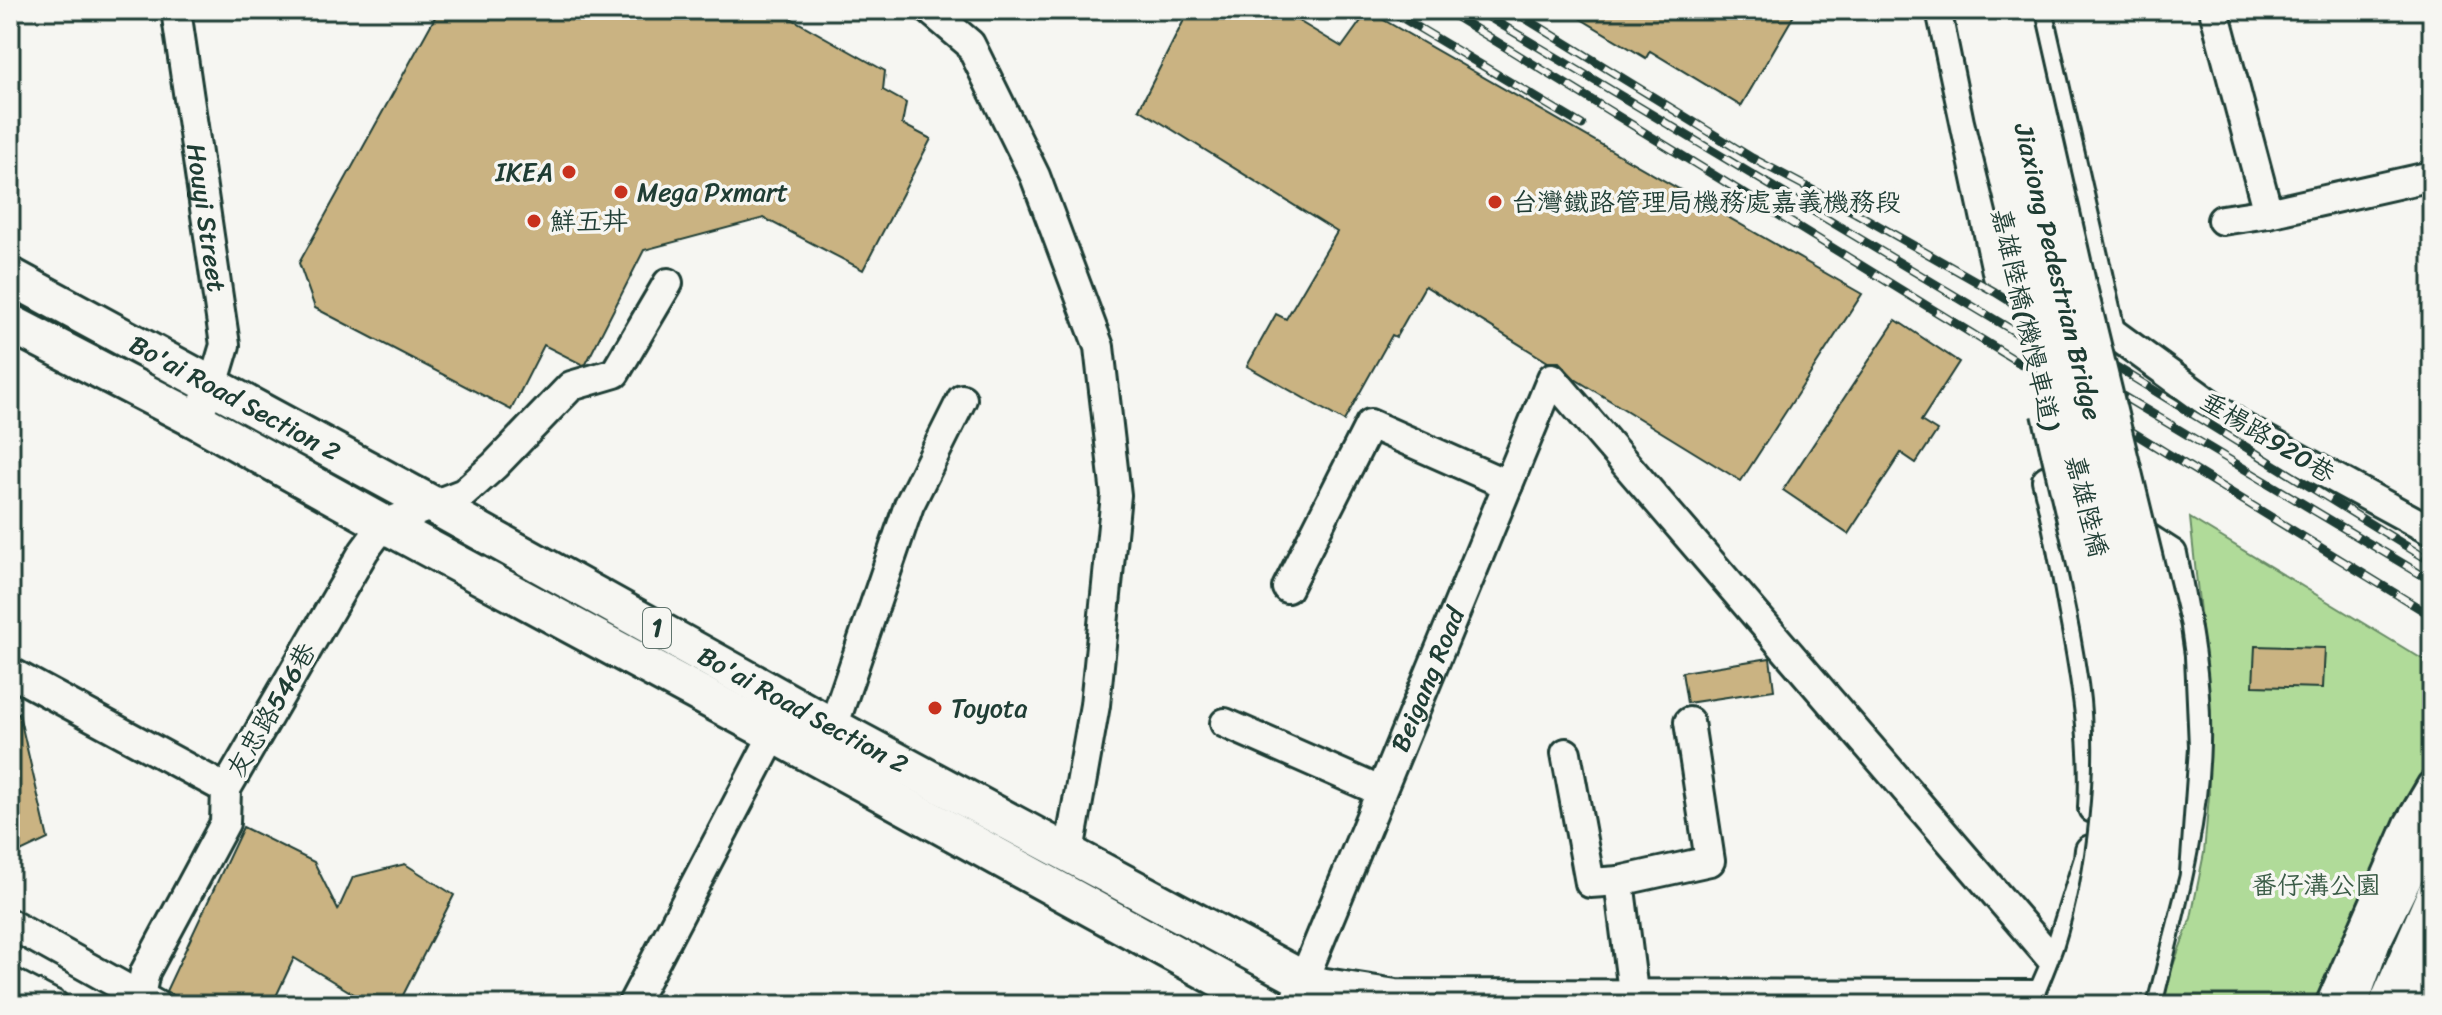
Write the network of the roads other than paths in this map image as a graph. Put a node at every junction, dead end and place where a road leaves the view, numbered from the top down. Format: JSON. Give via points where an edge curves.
{"nodes":[{"id":1,"x":176,"y":10,"type":"edge"},
{"id":2,"x":930,"y":10,"type":"edge"},
{"id":3,"x":1941,"y":10,"type":"edge"},
{"id":4,"x":1956,"y":10,"type":"edge"},
{"id":5,"x":1972,"y":10,"type":"edge"},
{"id":6,"x":2001,"y":10,"type":"edge"},
{"id":7,"x":2019,"y":10,"type":"edge"},
{"id":8,"x":2037,"y":10,"type":"edge"},
{"id":9,"x":2214,"y":10,"type":"edge"},
{"id":10,"x":2432,"y":176,"type":"edge"},
{"id":11,"x":2268,"y":213,"type":"junction"},
{"id":12,"x":2222,"y":220,"type":"dead end"},
{"id":13,"x":10,"y":276,"type":"edge"},
{"id":14,"x":668,"y":283,"type":"dead end"},
{"id":15,"x":2110,"y":331,"type":"junction"},
{"id":16,"x":13,"y":333,"type":"edge"},
{"id":17,"x":213,"y":385,"type":"junction"},
{"id":18,"x":962,"y":399,"type":"dead end"},
{"id":19,"x":195,"y":419,"type":"junction"},
{"id":20,"x":1508,"y":485,"type":"junction"},
{"id":21,"x":433,"y":505,"type":"junction"},
{"id":22,"x":384,"y":524,"type":"junction"},
{"id":23,"x":2432,"y":531,"type":"edge"},
{"id":24,"x":1287,"y":588,"type":"dead end"},
{"id":25,"x":10,"y":672,"type":"edge"},
{"id":26,"x":1689,"y":722,"type":"dead end"},
{"id":27,"x":1225,"y":723,"type":"dead end"},
{"id":28,"x":833,"y":727,"type":"junction"},
{"id":29,"x":774,"y":734,"type":"junction"},
{"id":30,"x":1566,"y":753,"type":"dead end"},
{"id":31,"x":2432,"y":785,"type":"edge"},
{"id":32,"x":226,"y":789,"type":"junction"},
{"id":33,"x":1380,"y":791,"type":"junction"},
{"id":34,"x":2432,"y":828,"type":"edge"},
{"id":35,"x":1069,"y":852,"type":"junction"},
{"id":36,"x":1619,"y":881,"type":"junction"},
{"id":37,"x":2432,"y":892,"type":"edge"},
{"id":38,"x":10,"y":924,"type":"edge"},
{"id":39,"x":2432,"y":949,"type":"edge"},
{"id":40,"x":2056,"y":964,"type":"junction"},
{"id":41,"x":10,"y":982,"type":"edge"},
{"id":42,"x":1298,"y":992,"type":"edge"},
{"id":43,"x":1633,"y":992,"type":"junction"},
{"id":44,"x":149,"y":1000,"type":"edge"},
{"id":45,"x":2046,"y":1002,"type":"edge"},
{"id":46,"x":54,"y":1005,"type":"edge"},
{"id":47,"x":632,"y":1005,"type":"edge"},
{"id":48,"x":1268,"y":1005,"type":"edge"},
{"id":49,"x":1346,"y":1005,"type":"edge"},
{"id":50,"x":2081,"y":1005,"type":"edge"},
{"id":51,"x":2112,"y":1005,"type":"edge"},
{"id":52,"x":2130,"y":1005,"type":"edge"},
{"id":53,"x":2147,"y":1005,"type":"edge"},
{"id":54,"x":2330,"y":1005,"type":"edge"},
{"id":55,"x":2353,"y":1005,"type":"edge"},
{"id":56,"x":2383,"y":1005,"type":"edge"},
{"id":57,"x":2408,"y":1005,"type":"edge"}],
"edges":[{"from":1,"to":17,"type":"street","name":"Houyi Street","via":[[225,345]]},
{"from":2,"to":35,"type":"street","via":[[970,44],[1035,176],[1099,347],[1116,495],[1095,705]]},
{"from":3,"to":15,"type":"street","name":"垂楊路920巷","via":[[1998,276]]},
{"from":4,"to":45,"type":"street","name":"嘉雄陸橋(機慢車道)","bridge":true,"via":[[2104,683],[2107,776],[2091,900],[2078,953]]},
{"from":5,"to":50,"type":"main road","name":"嘉雄陸橋","bridge":true,"via":[[2125,660],[2130,723],[2125,820],[2113,890]]},
{"from":6,"to":51,"type":"main road","name":"Jiaxiong Pedestrian Bridge","bridge":true,"via":[[2045,219],[2139,606],[2151,678],[2154,772],[2149,836]]},
{"from":7,"to":52,"type":"street","bridge":true,"via":[[2169,657],[2173,747],[2164,872]]},
{"from":8,"to":15,"type":"street"},
{"from":9,"to":11,"type":"street"},
{"from":10,"to":11,"type":"street"},
{"from":11,"to":12,"type":"street"},
{"from":13,"to":17,"type":"main road","name":"Bo'ai Road Section 2","number":"1"},
{"from":14,"to":21,"type":"street","via":[[615,373],[571,386],[464,493]]},
{"from":15,"to":23,"type":"street","name":"垂楊路920巷","via":[[2243,428]]},
{"from":16,"to":19,"type":"main road","name":"Bo'ai Road Section 2","number":"1"},
{"from":17,"to":19,"type":"street","name":"Houyi Street"},
{"from":17,"to":21,"type":"main road","name":"Bo'ai Road Section 2","number":"1"},
{"from":18,"to":28,"type":"street","via":[[909,505]]},
{"from":19,"to":22,"type":"main road","name":"Bo'ai Road Section 2","number":"1"},
{"from":20,"to":24,"type":"street","via":[[1370,424]]},
{"from":20,"to":33,"type":"street","name":"Beigang Road"},
{"from":20,"to":40,"type":"street","name":"Beigang Road","via":[[1552,378]]},
{"from":21,"to":22,"type":"street"},
{"from":21,"to":28,"type":"main road","name":"Bo'ai Road Section 2","number":"1"},
{"from":22,"to":29,"type":"main road","name":"Bo'ai Road Section 2","number":"1"},
{"from":22,"to":32,"type":"street","name":"友忠路546巷"},
{"from":25,"to":32,"type":"street"},
{"from":26,"to":36,"type":"street","via":[[1710,861]]},
{"from":27,"to":33,"type":"street"},
{"from":28,"to":35,"type":"main road","name":"Bo'ai Road Section 2","number":"1"},
{"from":29,"to":47,"type":"street"},
{"from":29,"to":48,"type":"main road","name":"Bo'ai Road Section 2","number":"1"},
{"from":30,"to":36,"type":"street","via":[[1590,883]]},
{"from":31,"to":54,"type":"street","via":[[2409,824]]},
{"from":32,"to":44,"type":"street","name":"友忠路546巷","via":[[225,823],[145,972]]},
{"from":33,"to":42,"type":"street","name":"Beigang Road"},
{"from":34,"to":55,"type":"street","via":[[2376,942]]},
{"from":35,"to":42,"type":"main road","name":"Bo'ai Road Section 2","number":"1"},
{"from":36,"to":43,"type":"street"},
{"from":37,"to":56,"type":"street"},
{"from":38,"to":44,"type":"street"},
{"from":39,"to":57,"type":"street"},
{"from":40,"to":45,"type":"street"},
{"from":40,"to":53,"type":"street","via":[[2089,859],[2094,783],[2087,684],[2047,480],[2172,554],[2189,641],[2195,741],[2187,827]]},
{"from":41,"to":46,"type":"street"},
{"from":42,"to":43,"type":"street"},
{"from":42,"to":49,"type":"main road","name":"Bo'ai Road Section 2","number":"1"},
{"from":43,"to":45,"type":"street"}]}
